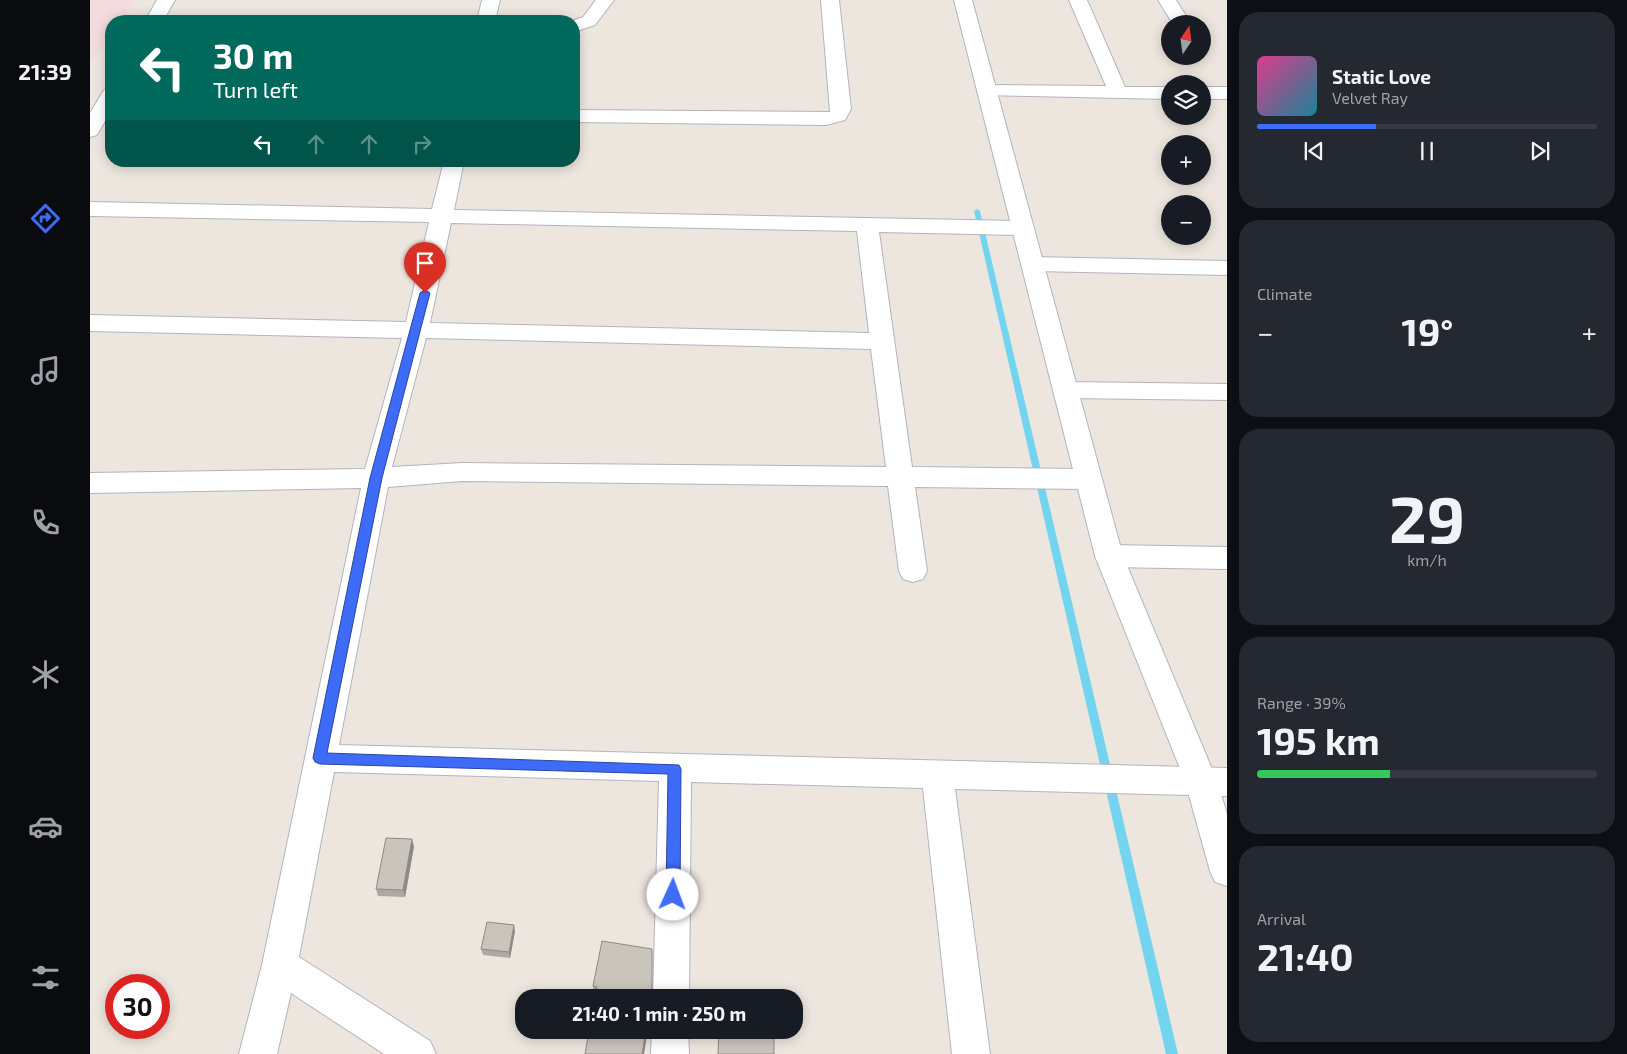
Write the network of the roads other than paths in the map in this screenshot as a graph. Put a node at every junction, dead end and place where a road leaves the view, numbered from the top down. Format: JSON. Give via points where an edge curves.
{"nodes":[{"id":1,"x":166,"y":0,"type":"edge"},
{"id":2,"x":491,"y":0,"type":"edge"},
{"id":3,"x":605,"y":0,"type":"edge"},
{"id":4,"x":830,"y":0,"type":"edge"},
{"id":5,"x":963,"y":0,"type":"edge"},
{"id":6,"x":1078,"y":0,"type":"edge"},
{"id":7,"x":1167,"y":0,"type":"edge"},
{"id":8,"x":157,"y":15,"type":"edge"},
{"id":9,"x":487,"y":15,"type":"edge"},
{"id":10,"x":1176,"y":15,"type":"edge"},
{"id":11,"x":580,"y":25,"type":"edge"},
{"id":12,"x":987,"y":91,"type":"junction"},
{"id":13,"x":1118,"y":92,"type":"junction"},
{"id":14,"x":1161,"y":93,"type":"edge"},
{"id":15,"x":1211,"y":93,"type":"edge"},
{"id":16,"x":1227,"y":93,"type":"edge"},
{"id":17,"x":105,"y":109,"type":"edge"},
{"id":18,"x":580,"y":116,"type":"edge"},
{"id":19,"x":90,"y":131,"type":"edge"},
{"id":20,"x":453,"y":167,"type":"edge"},
{"id":21,"x":90,"y":209,"type":"edge"},
{"id":22,"x":442,"y":216,"type":"junction"},
{"id":23,"x":867,"y":225,"type":"junction"},
{"id":24,"x":1023,"y":228,"type":"junction"},
{"id":25,"x":1032,"y":264,"type":"junction"},
{"id":26,"x":1227,"y":268,"type":"edge"},
{"id":27,"x":90,"y":323,"type":"edge"},
{"id":28,"x":416,"y":331,"type":"junction"},
{"id":29,"x":882,"y":341,"type":"junction"},
{"id":30,"x":1065,"y":390,"type":"junction"},
{"id":31,"x":1227,"y":392,"type":"edge"},
{"id":32,"x":376,"y":478,"type":"junction"},
{"id":33,"x":900,"y":478,"type":"junction"},
{"id":34,"x":1088,"y":478,"type":"junction"},
{"id":35,"x":90,"y":483,"type":"edge"},
{"id":36,"x":1108,"y":556,"type":"junction"},
{"id":37,"x":1227,"y":558,"type":"edge"},
{"id":38,"x":912,"y":571,"type":"dead end"},
{"id":39,"x":320,"y":758,"type":"junction"},
{"id":40,"x":675,"y":769,"type":"junction"},
{"id":41,"x":937,"y":774,"type":"junction"},
{"id":42,"x":1214,"y":781,"type":"edge"},
{"id":43,"x":1227,"y":871,"type":"edge"},
{"id":44,"x":280,"y":965,"type":"junction"},
{"id":45,"x":671,"y":989,"type":"edge"},
{"id":46,"x":670,"y":1039,"type":"edge"},
{"id":47,"x":258,"y":1054,"type":"edge"},
{"id":48,"x":417,"y":1054,"type":"edge"},
{"id":49,"x":670,"y":1054,"type":"edge"},
{"id":50,"x":971,"y":1054,"type":"edge"}],
"edges":[{"from":1,"to":8,"type":"street"},
{"from":2,"to":9,"type":"street"},
{"from":3,"to":11,"type":"street","via":[[589,21]]},
{"from":4,"to":18,"type":"street","via":[[842,109],[838,116],[826,119]]},
{"from":5,"to":12,"type":"street"},
{"from":6,"to":13,"type":"street"},
{"from":7,"to":10,"type":"street"},
{"from":12,"to":13,"type":"street"},
{"from":12,"to":24,"type":"street"},
{"from":13,"to":14,"type":"street"},
{"from":15,"to":16,"type":"street"},
{"from":17,"to":19,"type":"street"},
{"from":20,"to":22,"type":"street"},
{"from":21,"to":22,"type":"street"},
{"from":22,"to":23,"type":"street"},
{"from":22,"to":28,"type":"street"},
{"from":23,"to":24,"type":"street"},
{"from":23,"to":29,"type":"street"},
{"from":24,"to":25,"type":"street"},
{"from":25,"to":26,"type":"street"},
{"from":25,"to":30,"type":"street"},
{"from":27,"to":28,"type":"street"},
{"from":28,"to":29,"type":"street"},
{"from":28,"to":32,"type":"street"},
{"from":29,"to":33,"type":"street"},
{"from":30,"to":31,"type":"street"},
{"from":30,"to":34,"type":"street"},
{"from":32,"to":33,"type":"street","via":[[462,472]]},
{"from":32,"to":35,"type":"street"},
{"from":32,"to":39,"type":"street"},
{"from":33,"to":34,"type":"street"},
{"from":33,"to":38,"type":"street"},
{"from":34,"to":36,"type":"street"},
{"from":36,"to":37,"type":"street"},
{"from":36,"to":42,"type":"street"},
{"from":39,"to":40,"type":"street"},
{"from":39,"to":44,"type":"street"},
{"from":40,"to":41,"type":"street"},
{"from":40,"to":45,"type":"street"},
{"from":41,"to":42,"type":"street"},
{"from":41,"to":50,"type":"street"},
{"from":42,"to":43,"type":"street"},
{"from":44,"to":47,"type":"street"},
{"from":44,"to":48,"type":"street"},
{"from":46,"to":49,"type":"street"}]}
